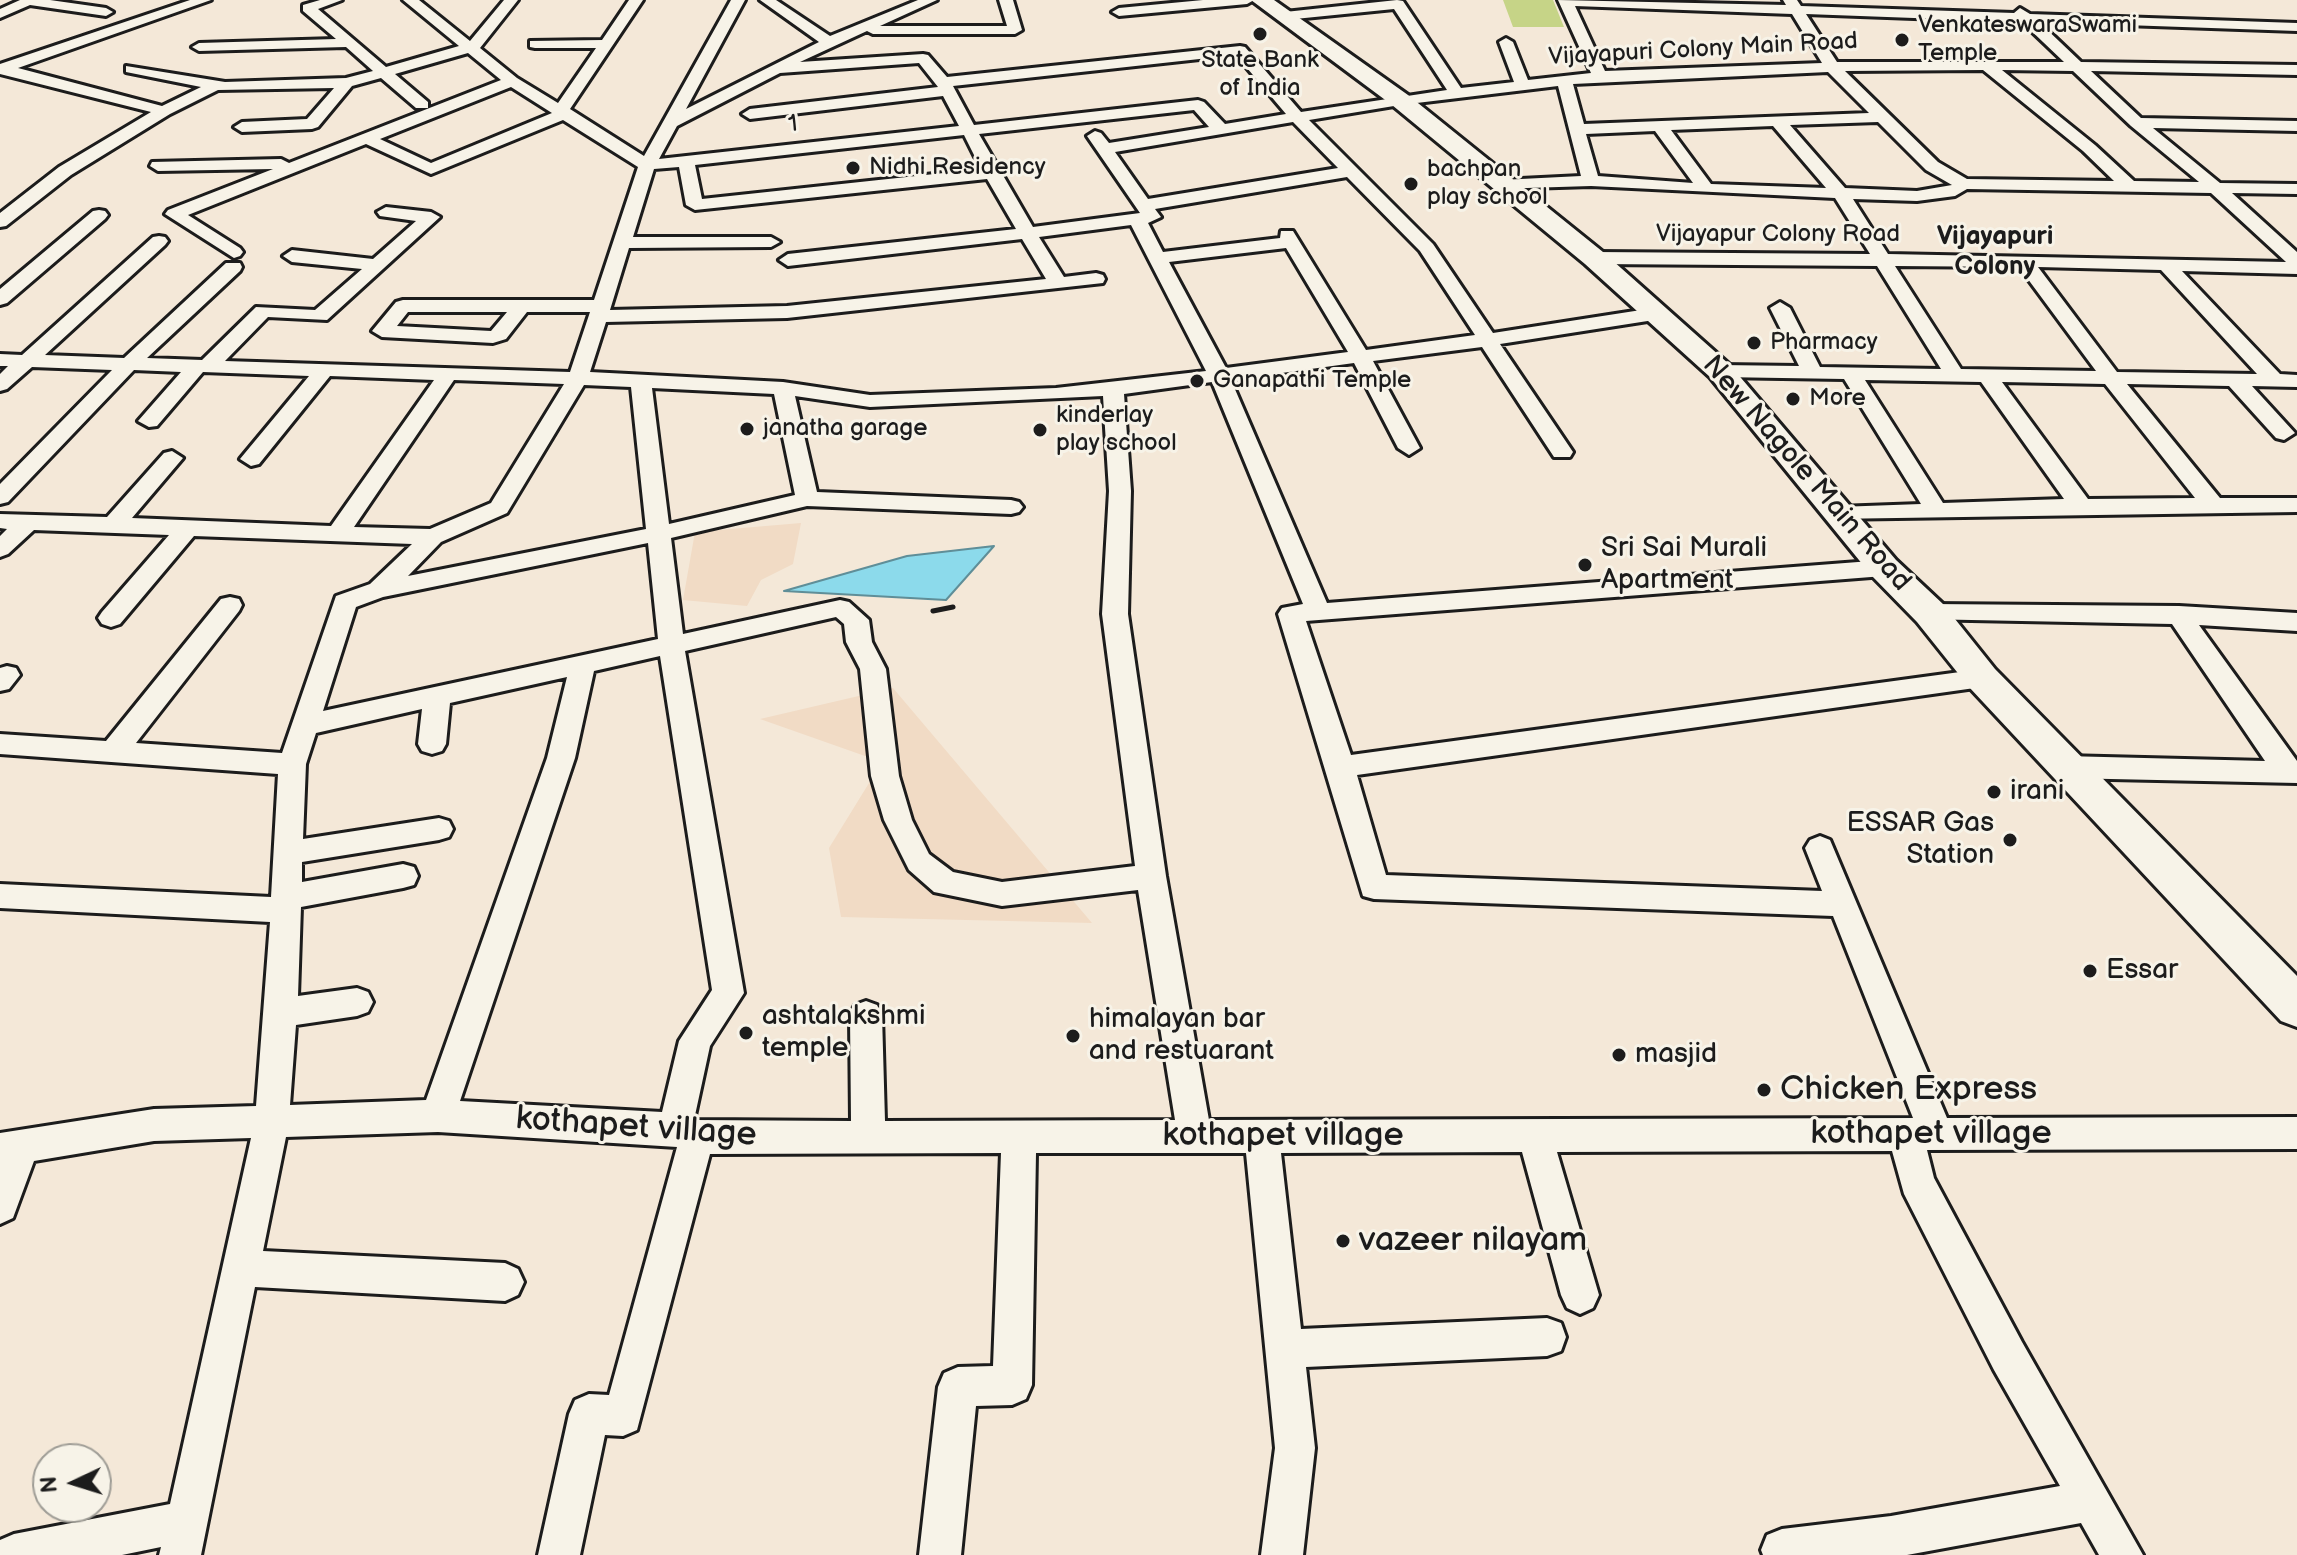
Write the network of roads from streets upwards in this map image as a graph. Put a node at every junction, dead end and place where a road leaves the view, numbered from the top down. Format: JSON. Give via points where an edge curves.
{"nodes":[{"id":1,"x":204,"y":0,"type":"edge"},
{"id":2,"x":335,"y":0,"type":"edge"},
{"id":3,"x":410,"y":0,"type":"edge"},
{"id":4,"x":511,"y":0,"type":"edge"},
{"id":5,"x":636,"y":0,"type":"edge"},
{"id":6,"x":738,"y":0,"type":"edge"},
{"id":7,"x":767,"y":0,"type":"edge"},
{"id":8,"x":930,"y":0,"type":"edge"},
{"id":9,"x":1006,"y":0,"type":"edge"},
{"id":10,"x":1247,"y":0,"type":"edge"},
{"id":11,"x":1261,"y":0,"type":"edge"},
{"id":12,"x":2008,"y":0,"type":"edge"},
{"id":13,"x":30,"y":1,"type":"edge"},
{"id":14,"x":1565,"y":1,"type":"edge"},
{"id":15,"x":904,"y":4,"type":"edge"},
{"id":16,"x":1346,"y":4,"type":"edge"},
{"id":17,"x":1794,"y":5,"type":"edge"},
{"id":18,"x":106,"y":12,"type":"dead end"},
{"id":19,"x":1119,"y":12,"type":"dead end"},
{"id":20,"x":0,"y":14,"type":"edge"},
{"id":21,"x":1285,"y":16,"type":"junction"},
{"id":22,"x":2026,"y":18,"type":"junction"},
{"id":23,"x":2297,"y":27,"type":"edge"},
{"id":24,"x":861,"y":30,"type":"junction"},
{"id":25,"x":829,"y":42,"type":"junction"},
{"id":26,"x":1506,"y":42,"type":"dead end"},
{"id":27,"x":349,"y":43,"type":"junction"},
{"id":28,"x":535,"y":44,"type":"dead end"},
{"id":29,"x":607,"y":44,"type":"junction"},
{"id":30,"x":199,"y":47,"type":"dead end"},
{"id":31,"x":473,"y":47,"type":"junction"},
{"id":32,"x":1987,"y":65,"type":"junction"},
{"id":33,"x":2075,"y":65,"type":"junction"},
{"id":34,"x":1832,"y":67,"type":"junction"},
{"id":35,"x":1,"y":68,"type":"edge"},
{"id":36,"x":131,"y":69,"type":"dead end"},
{"id":37,"x":772,"y":69,"type":"junction"},
{"id":38,"x":2297,"y":70,"type":"edge"},
{"id":39,"x":383,"y":73,"type":"junction"},
{"id":40,"x":1600,"y":76,"type":"junction"},
{"id":41,"x":1564,"y":80,"type":"junction"},
{"id":42,"x":512,"y":81,"type":"junction"},
{"id":43,"x":347,"y":83,"type":"junction"},
{"id":44,"x":1522,"y":84,"type":"junction"},
{"id":45,"x":217,"y":85,"type":"junction"},
{"id":46,"x":741,"y":86,"type":"junction"},
{"id":47,"x":946,"y":86,"type":"junction"},
{"id":48,"x":1457,"y":94,"type":"junction"},
{"id":49,"x":1400,"y":100,"type":"junction"},
{"id":50,"x":422,"y":105,"type":"dead end"},
{"id":51,"x":164,"y":111,"type":"junction"},
{"id":52,"x":563,"y":112,"type":"junction"},
{"id":53,"x":1882,"y":117,"type":"junction"},
{"id":54,"x":1083,"y":118,"type":"junction"},
{"id":55,"x":1298,"y":118,"type":"junction"},
{"id":56,"x":1777,"y":121,"type":"junction"},
{"id":57,"x":670,"y":123,"type":"junction"},
{"id":58,"x":2137,"y":123,"type":"junction"},
{"id":59,"x":1660,"y":126,"type":"junction"},
{"id":60,"x":2297,"y":126,"type":"edge"},
{"id":61,"x":242,"y":127,"type":"dead end"},
{"id":62,"x":1579,"y":129,"type":"junction"},
{"id":63,"x":970,"y":130,"type":"junction"},
{"id":64,"x":1221,"y":130,"type":"junction"},
{"id":65,"x":755,"y":133,"type":"junction"},
{"id":66,"x":366,"y":138,"type":"junction"},
{"id":67,"x":1105,"y":149,"type":"junction"},
{"id":68,"x":686,"y":160,"type":"junction"},
{"id":69,"x":302,"y":164,"type":"junction"},
{"id":70,"x":647,"y":165,"type":"junction"},
{"id":71,"x":158,"y":166,"type":"dead end"},
{"id":72,"x":1352,"y":171,"type":"junction"},
{"id":73,"x":992,"y":173,"type":"junction"},
{"id":74,"x":1591,"y":181,"type":"junction"},
{"id":75,"x":1963,"y":184,"type":"junction"},
{"id":76,"x":1501,"y":185,"type":"junction"},
{"id":77,"x":2129,"y":186,"type":"junction"},
{"id":78,"x":2215,"y":187,"type":"junction"},
{"id":79,"x":1706,"y":189,"type":"junction"},
{"id":80,"x":2297,"y":189,"type":"edge"},
{"id":81,"x":1841,"y":194,"type":"junction"},
{"id":82,"x":0,"y":207,"type":"edge"},
{"id":83,"x":19,"y":207,"type":"junction"},
{"id":84,"x":386,"y":212,"type":"dead end"},
{"id":85,"x":1141,"y":212,"type":"junction"},
{"id":86,"x":99,"y":215,"type":"dead end"},
{"id":87,"x":0,"y":222,"type":"edge"},
{"id":88,"x":1030,"y":232,"type":"junction"},
{"id":89,"x":159,"y":241,"type":"dead end"},
{"id":90,"x":771,"y":242,"type":"dead end"},
{"id":91,"x":621,"y":243,"type":"junction"},
{"id":92,"x":292,"y":256,"type":"dead end"},
{"id":93,"x":1158,"y":258,"type":"junction"},
{"id":94,"x":1594,"y":258,"type":"junction"},
{"id":95,"x":788,"y":260,"type":"dead end"},
{"id":96,"x":1882,"y":260,"type":"junction"},
{"id":97,"x":2024,"y":261,"type":"junction"},
{"id":98,"x":2165,"y":263,"type":"junction"},
{"id":99,"x":376,"y":265,"type":"junction"},
{"id":100,"x":2297,"y":265,"type":"edge"},
{"id":101,"x":0,"y":273,"type":"edge"},
{"id":102,"x":30,"y":274,"type":"junction"},
{"id":103,"x":1096,"y":279,"type":"dead end"},
{"id":104,"x":1058,"y":283,"type":"junction"},
{"id":105,"x":0,"y":299,"type":"edge"},
{"id":106,"x":521,"y":306,"type":"junction"},
{"id":107,"x":1780,"y":308,"type":"dead end"},
{"id":108,"x":599,"y":311,"type":"junction"},
{"id":109,"x":1654,"y":314,"type":"junction"},
{"id":110,"x":1486,"y":340,"type":"junction"},
{"id":111,"x":1360,"y":356,"type":"junction"},
{"id":112,"x":0,"y":360,"type":"edge"},
{"id":113,"x":29,"y":361,"type":"junction"},
{"id":114,"x":131,"y":362,"type":"junction"},
{"id":115,"x":202,"y":368,"type":"junction"},
{"id":116,"x":324,"y":371,"type":"junction"},
{"id":117,"x":1720,"y":371,"type":"junction"},
{"id":118,"x":1812,"y":372,"type":"junction"},
{"id":119,"x":1850,"y":373,"type":"junction"},
{"id":120,"x":1219,"y":375,"type":"junction"},
{"id":121,"x":1955,"y":375,"type":"junction"},
{"id":122,"x":447,"y":376,"type":"junction"},
{"id":123,"x":1988,"y":377,"type":"junction"},
{"id":124,"x":578,"y":378,"type":"junction"},
{"id":125,"x":2111,"y":378,"type":"junction"},
{"id":126,"x":2234,"y":379,"type":"junction"},
{"id":127,"x":2275,"y":381,"type":"junction"},
{"id":128,"x":2297,"y":381,"type":"edge"},
{"id":129,"x":641,"y":383,"type":"junction"},
{"id":130,"x":0,"y":385,"type":"edge"},
{"id":131,"x":783,"y":388,"type":"junction"},
{"id":132,"x":1113,"y":389,"type":"junction"},
{"id":133,"x":149,"y":421,"type":"dead end"},
{"id":134,"x":2291,"y":440,"type":"edge"},
{"id":135,"x":1409,"y":448,"type":"dead end"},
{"id":136,"x":1562,"y":452,"type":"dead end"},
{"id":137,"x":172,"y":458,"type":"dead end"},
{"id":138,"x":251,"y":459,"type":"dead end"},
{"id":139,"x":0,"y":497,"type":"edge"},
{"id":140,"x":807,"y":499,"type":"junction"},
{"id":141,"x":2213,"y":505,"type":"junction"},
{"id":142,"x":2297,"y":505,"type":"edge"},
{"id":143,"x":2081,"y":506,"type":"junction"},
{"id":144,"x":1011,"y":507,"type":"dead end"},
{"id":145,"x":1936,"y":510,"type":"junction"},
{"id":146,"x":1838,"y":514,"type":"junction"},
{"id":147,"x":0,"y":521,"type":"edge"},
{"id":148,"x":28,"y":522,"type":"junction"},
{"id":149,"x":113,"y":525,"type":"junction"},
{"id":150,"x":188,"y":528,"type":"junction"},
{"id":151,"x":337,"y":534,"type":"junction"},
{"id":152,"x":657,"y":534,"type":"junction"},
{"id":153,"x":433,"y":537,"type":"junction"},
{"id":154,"x":0,"y":549,"type":"edge"},
{"id":155,"x":1884,"y":568,"type":"junction"},
{"id":156,"x":379,"y":590,"type":"junction"},
{"id":157,"x":230,"y":605,"type":"dead end"},
{"id":158,"x":1319,"y":612,"type":"junction"},
{"id":159,"x":1930,"y":613,"type":"junction"},
{"id":160,"x":2179,"y":615,"type":"junction"},
{"id":161,"x":111,"y":618,"type":"dead end"},
{"id":162,"x":2297,"y":622,"type":"edge"},
{"id":163,"x":671,"y":643,"type":"junction"},
{"id":164,"x":583,"y":663,"type":"junction"},
{"id":165,"x":1982,"y":678,"type":"junction"},
{"id":166,"x":437,"y":696,"type":"junction"},
{"id":167,"x":305,"y":725,"type":"junction"},
{"id":168,"x":0,"y":744,"type":"edge"},
{"id":169,"x":432,"y":744,"type":"dead end"},
{"id":170,"x":113,"y":752,"type":"junction"},
{"id":171,"x":292,"y":764,"type":"junction"},
{"id":172,"x":1341,"y":767,"type":"junction"},
{"id":173,"x":2064,"y":767,"type":"junction"},
{"id":174,"x":2292,"y":772,"type":"edge"},
{"id":175,"x":439,"y":829,"type":"dead end"},
{"id":176,"x":1820,"y":848,"type":"dead end"},
{"id":177,"x":287,"y":853,"type":"junction"},
{"id":178,"x":403,"y":876,"type":"dead end"},
{"id":179,"x":1151,"y":876,"type":"junction"},
{"id":180,"x":0,"y":896,"type":"edge"},
{"id":181,"x":285,"y":904,"type":"junction"},
{"id":182,"x":1844,"y":904,"type":"junction"},
{"id":183,"x":2281,"y":974,"type":"edge"},
{"id":184,"x":357,"y":1002,"type":"dead end"},
{"id":185,"x":2297,"y":1007,"type":"edge"},
{"id":186,"x":281,"y":1013,"type":"junction"},
{"id":187,"x":866,"y":1015,"type":"dead end"},
{"id":188,"x":438,"y":1116,"type":"junction"},
{"id":189,"x":272,"y":1120,"type":"junction"},
{"id":190,"x":686,"y":1133,"type":"junction"},
{"id":191,"x":2297,"y":1133,"type":"edge"},
{"id":192,"x":1922,"y":1134,"type":"junction"},
{"id":193,"x":1535,"y":1135,"type":"junction"},
{"id":194,"x":1195,"y":1136,"type":"junction"},
{"id":195,"x":1262,"y":1136,"type":"junction"},
{"id":196,"x":868,"y":1137,"type":"junction"},
{"id":197,"x":1019,"y":1137,"type":"junction"},
{"id":198,"x":12,"y":1147,"type":"edge"},
{"id":199,"x":0,"y":1206,"type":"edge"},
{"id":200,"x":242,"y":1268,"type":"junction"},
{"id":201,"x":505,"y":1282,"type":"dead end"},
{"id":202,"x":1580,"y":1295,"type":"dead end"},
{"id":203,"x":1547,"y":1337,"type":"dead end"},
{"id":204,"x":1285,"y":1349,"type":"junction"},
{"id":205,"x":2091,"y":1501,"type":"junction"},
{"id":206,"x":184,"y":1538,"type":"edge"},
{"id":207,"x":1782,"y":1550,"type":"dead end"},
{"id":208,"x":14,"y":1555,"type":"edge"},
{"id":209,"x":559,"y":1555,"type":"edge"},
{"id":210,"x":940,"y":1555,"type":"edge"},
{"id":211,"x":1282,"y":1555,"type":"edge"},
{"id":212,"x":2122,"y":1555,"type":"edge"}],
"edges":[{"from":1,"to":35,"type":"street"},
{"from":2,"to":27,"type":"street","via":[[308,8]]},
{"from":3,"to":31,"type":"street"},
{"from":4,"to":31,"type":"street"},
{"from":5,"to":29,"type":"street"},
{"from":6,"to":57,"type":"street"},
{"from":7,"to":25,"type":"street"},
{"from":8,"to":15,"type":"street"},
{"from":9,"to":24,"type":"street","via":[[1015,30]]},
{"from":10,"to":19,"type":"street"},
{"from":11,"to":21,"type":"street","name":"New Nagole Main Road"},
{"from":12,"to":22,"type":"street"},
{"from":13,"to":18,"type":"street"},
{"from":13,"to":20,"type":"street"},
{"from":14,"to":17,"type":"street"},
{"from":14,"to":40,"type":"street"},
{"from":15,"to":24,"type":"street"},
{"from":16,"to":21,"type":"street"},
{"from":16,"to":48,"type":"street","via":[[1398,4]]},
{"from":17,"to":22,"type":"street"},
{"from":17,"to":34,"type":"street"},
{"from":21,"to":49,"type":"street","name":"New Nagole Main Road"},
{"from":22,"to":23,"type":"street"},
{"from":22,"to":33,"type":"street"},
{"from":24,"to":25,"type":"street"},
{"from":25,"to":37,"type":"street"},
{"from":26,"to":44,"type":"street"},
{"from":27,"to":30,"type":"street"},
{"from":27,"to":39,"type":"street"},
{"from":28,"to":29,"type":"street"},
{"from":29,"to":52,"type":"street"},
{"from":31,"to":39,"type":"street"},
{"from":31,"to":42,"type":"street"},
{"from":32,"to":33,"type":"street","name":"Vijayapuri Colony Main Road"},
{"from":32,"to":34,"type":"street","name":"Vijayapuri Colony Main Road"},
{"from":32,"to":77,"type":"street"},
{"from":33,"to":38,"type":"street","name":"Vijayapuri Colony Main Road"},
{"from":33,"to":58,"type":"street"},
{"from":34,"to":40,"type":"street","name":"Vijayapuri Colony Main Road"},
{"from":34,"to":53,"type":"street"},
{"from":35,"to":51,"type":"street"},
{"from":36,"to":45,"type":"street"},
{"from":37,"to":46,"type":"street"},
{"from":37,"to":47,"type":"street","via":[[923,58]]},
{"from":39,"to":43,"type":"street"},
{"from":39,"to":50,"type":"street"},
{"from":40,"to":41,"type":"street","name":"Vijayapuri Colony Main Road"},
{"from":41,"to":44,"type":"street","name":"Vijayapuri Colony Main Road"},
{"from":41,"to":62,"type":"street"},
{"from":42,"to":52,"type":"street"},
{"from":42,"to":66,"type":"street"},
{"from":43,"to":45,"type":"street"},
{"from":43,"to":61,"type":"street","via":[[312,124]]},
{"from":44,"to":48,"type":"street","name":"Vijayapuri Colony Main Road"},
{"from":45,"to":51,"type":"street"},
{"from":46,"to":57,"type":"street"},
{"from":46,"to":65,"type":"street"},
{"from":47,"to":55,"type":"street","via":[[1240,50]]},
{"from":47,"to":63,"type":"street"},
{"from":47,"to":65,"type":"street"},
{"from":48,"to":49,"type":"street","name":"Vijayapuri Colony Main Road"},
{"from":49,"to":55,"type":"street","name":"Vijayapuri Colony Main Road"},
{"from":49,"to":76,"type":"street","name":"New Nagole Main Road"},
{"from":51,"to":83,"type":"street","via":[[65,171]]},
{"from":52,"to":66,"type":"street","via":[[431,169]]},
{"from":52,"to":70,"type":"street"},
{"from":53,"to":56,"type":"street"},
{"from":53,"to":75,"type":"street","via":[[1932,166]]},
{"from":54,"to":63,"type":"street","name":"1"},
{"from":54,"to":64,"type":"street","name":"1","via":[[1198,105]]},
{"from":54,"to":67,"type":"street"},
{"from":55,"to":64,"type":"street","name":"Vijayapuri Colony Main Road"},
{"from":55,"to":72,"type":"street"},
{"from":56,"to":59,"type":"street"},
{"from":56,"to":81,"type":"street"},
{"from":57,"to":70,"type":"street"},
{"from":58,"to":60,"type":"street"},
{"from":58,"to":78,"type":"street"},
{"from":59,"to":62,"type":"street"},
{"from":59,"to":79,"type":"street"},
{"from":62,"to":74,"type":"street"},
{"from":63,"to":65,"type":"street","name":"1"},
{"from":63,"to":73,"type":"street"},
{"from":64,"to":67,"type":"street","name":"Vijayapuri Colony Main Road"},
{"from":65,"to":68,"type":"street","name":"1"},
{"from":66,"to":69,"type":"street"},
{"from":67,"to":85,"type":"street"},
{"from":68,"to":70,"type":"street","name":"1"},
{"from":68,"to":73,"type":"street","via":[[695,205]]},
{"from":69,"to":71,"type":"street"},
{"from":69,"to":114,"type":"street","via":[[174,214],[234,259]]},
{"from":70,"to":91,"type":"street"},
{"from":72,"to":85,"type":"street"},
{"from":72,"to":110,"type":"street","via":[[1427,248]]},
{"from":73,"to":88,"type":"street"},
{"from":74,"to":76,"type":"street"},
{"from":74,"to":79,"type":"street"},
{"from":75,"to":77,"type":"street"},
{"from":75,"to":81,"type":"street","via":[[1955,191],[1917,196]]},
{"from":76,"to":94,"type":"street","name":"New Nagole Main Road"},
{"from":77,"to":78,"type":"street"},
{"from":78,"to":80,"type":"street"},
{"from":78,"to":100,"type":"street"},
{"from":79,"to":81,"type":"street"},
{"from":81,"to":96,"type":"street"},
{"from":82,"to":83,"type":"street"},
{"from":83,"to":87,"type":"street"},
{"from":84,"to":99,"type":"street","via":[[431,217]]},
{"from":85,"to":88,"type":"street"},
{"from":85,"to":93,"type":"street"},
{"from":86,"to":102,"type":"street"},
{"from":88,"to":95,"type":"street"},
{"from":88,"to":104,"type":"street"},
{"from":89,"to":113,"type":"street"},
{"from":90,"to":91,"type":"street"},
{"from":91,"to":108,"type":"street"},
{"from":92,"to":99,"type":"street"},
{"from":93,"to":111,"type":"street","via":[[1290,239]]},
{"from":93,"to":120,"type":"street"},
{"from":94,"to":96,"type":"street","name":"Vijayapur Colony Road"},
{"from":94,"to":109,"type":"street","name":"New Nagole Main Road"},
{"from":96,"to":97,"type":"street","name":"Vijayapur Colony Road"},
{"from":96,"to":121,"type":"street"},
{"from":97,"to":98,"type":"street","name":"Vijayapur Colony Road"},
{"from":97,"to":125,"type":"street"},
{"from":98,"to":100,"type":"street","name":"Vijayapur Colony Road"},
{"from":98,"to":127,"type":"street"},
{"from":99,"to":115,"type":"street","via":[[320,316],[263,311]]},
{"from":101,"to":102,"type":"street"},
{"from":102,"to":105,"type":"street"},
{"from":103,"to":104,"type":"street"},
{"from":104,"to":108,"type":"street","via":[[787,312]]},
{"from":106,"to":106,"type":"street","via":[[403,306],[382,331],[493,337]]},
{"from":106,"to":108,"type":"street"},
{"from":107,"to":118,"type":"street"},
{"from":108,"to":124,"type":"street"},
{"from":109,"to":110,"type":"street"},
{"from":109,"to":117,"type":"street","name":"New Nagole Main Road"},
{"from":110,"to":111,"type":"street"},
{"from":110,"to":136,"type":"street"},
{"from":111,"to":120,"type":"street"},
{"from":111,"to":135,"type":"street"},
{"from":112,"to":113,"type":"street"},
{"from":113,"to":114,"type":"street"},
{"from":113,"to":130,"type":"street"},
{"from":114,"to":115,"type":"street"},
{"from":114,"to":139,"type":"street"},
{"from":115,"to":116,"type":"street"},
{"from":115,"to":133,"type":"street"},
{"from":116,"to":122,"type":"street"},
{"from":116,"to":138,"type":"street"},
{"from":117,"to":118,"type":"street"},
{"from":117,"to":146,"type":"street","name":"New Nagole Main Road"},
{"from":118,"to":119,"type":"street"},
{"from":119,"to":121,"type":"street"},
{"from":119,"to":145,"type":"street"},
{"from":120,"to":132,"type":"street"},
{"from":120,"to":158,"type":"street"},
{"from":121,"to":123,"type":"street"},
{"from":122,"to":124,"type":"street"},
{"from":122,"to":151,"type":"street"},
{"from":123,"to":125,"type":"street"},
{"from":123,"to":143,"type":"street"},
{"from":124,"to":129,"type":"street"},
{"from":124,"to":153,"type":"street","via":[[499,508]]},
{"from":125,"to":126,"type":"street"},
{"from":125,"to":141,"type":"street"},
{"from":126,"to":127,"type":"street"},
{"from":126,"to":134,"type":"street"},
{"from":127,"to":128,"type":"street"},
{"from":129,"to":131,"type":"street"},
{"from":129,"to":152,"type":"street"},
{"from":131,"to":132,"type":"street","via":[[870,401]]},
{"from":131,"to":140,"type":"street"},
{"from":132,"to":179,"type":"street","via":[[1120,491],[1115,614]]},
{"from":137,"to":149,"type":"street"},
{"from":140,"to":144,"type":"street"},
{"from":140,"to":152,"type":"street"},
{"from":141,"to":142,"type":"street"},
{"from":141,"to":143,"type":"street"},
{"from":143,"to":145,"type":"street"},
{"from":145,"to":146,"type":"street"},
{"from":146,"to":155,"type":"street","name":"New Nagole Main Road"},
{"from":147,"to":148,"type":"street"},
{"from":148,"to":149,"type":"street"},
{"from":148,"to":154,"type":"street"},
{"from":149,"to":150,"type":"street"},
{"from":150,"to":151,"type":"street"},
{"from":150,"to":161,"type":"street"},
{"from":151,"to":153,"type":"street"},
{"from":152,"to":156,"type":"street"},
{"from":152,"to":163,"type":"street"},
{"from":153,"to":156,"type":"street"},
{"from":155,"to":158,"type":"street"},
{"from":155,"to":159,"type":"street","name":"New Nagole Main Road"},
{"from":156,"to":167,"type":"street","via":[[345,602]]},
{"from":157,"to":170,"type":"street"},
{"from":158,"to":172,"type":"street","via":[[1291,614]]},
{"from":159,"to":160,"type":"street"},
{"from":159,"to":165,"type":"street","name":"New Nagole Main Road"},
{"from":160,"to":162,"type":"street"},
{"from":160,"to":174,"type":"street"},
{"from":163,"to":164,"type":"street"},
{"from":163,"to":179,"type":"street","via":[[840,608],[856,620],[859,642],[873,669],[885,776],[898,820],[919,862],[945,883],[1002,894]]},
{"from":163,"to":190,"type":"street","via":[[728,993],[695,1041]]},
{"from":164,"to":166,"type":"street"},
{"from":164,"to":188,"type":"street","via":[[561,758]]},
{"from":165,"to":172,"type":"street"},
{"from":165,"to":173,"type":"street","name":"New Nagole Main Road"},
{"from":166,"to":167,"type":"street"},
{"from":166,"to":169,"type":"street"},
{"from":167,"to":171,"type":"street"},
{"from":168,"to":170,"type":"street"},
{"from":170,"to":171,"type":"street"},
{"from":171,"to":177,"type":"street"},
{"from":172,"to":182,"type":"street","via":[[1374,887]]},
{"from":173,"to":174,"type":"street"},
{"from":173,"to":183,"type":"street","name":"New Nagole Main Road"},
{"from":175,"to":177,"type":"street"},
{"from":176,"to":182,"type":"street"},
{"from":177,"to":181,"type":"street"},
{"from":178,"to":181,"type":"street"},
{"from":179,"to":194,"type":"street"},
{"from":180,"to":181,"type":"street"},
{"from":181,"to":186,"type":"street"},
{"from":182,"to":192,"type":"street"},
{"from":183,"to":185,"type":"street","name":"New Nagole Main Road"},
{"from":184,"to":186,"type":"street"},
{"from":186,"to":189,"type":"street"},
{"from":187,"to":196,"type":"street"},
{"from":188,"to":189,"type":"street","name":"kothapet village"},
{"from":188,"to":190,"type":"street","name":"kothapet village"},
{"from":189,"to":198,"type":"street","name":"kothapet village","via":[[154,1125]]},
{"from":189,"to":200,"type":"street"},
{"from":190,"to":196,"type":"street","name":"kothapet village"},
{"from":190,"to":209,"type":"street","via":[[623,1416],[589,1414]]},
{"from":191,"to":192,"type":"street","name":"kothapet village"},
{"from":192,"to":193,"type":"street","name":"kothapet village"},
{"from":192,"to":205,"type":"street","via":[[1917,1182]]},
{"from":193,"to":195,"type":"street","name":"kothapet village"},
{"from":193,"to":202,"type":"street"},
{"from":194,"to":195,"type":"street","name":"kothapet village"},
{"from":194,"to":197,"type":"street","name":"kothapet village"},
{"from":195,"to":204,"type":"street"},
{"from":196,"to":197,"type":"street","name":"kothapet village"},
{"from":197,"to":210,"type":"street","via":[[1012,1385],[958,1387]]},
{"from":198,"to":199,"type":"street"},
{"from":200,"to":201,"type":"street"},
{"from":200,"to":206,"type":"street"},
{"from":203,"to":204,"type":"street"},
{"from":204,"to":211,"type":"street","via":[[1295,1448]]},
{"from":205,"to":207,"type":"street","via":[[1891,1537]]},
{"from":205,"to":212,"type":"street"},
{"from":206,"to":208,"type":"street"}]}
